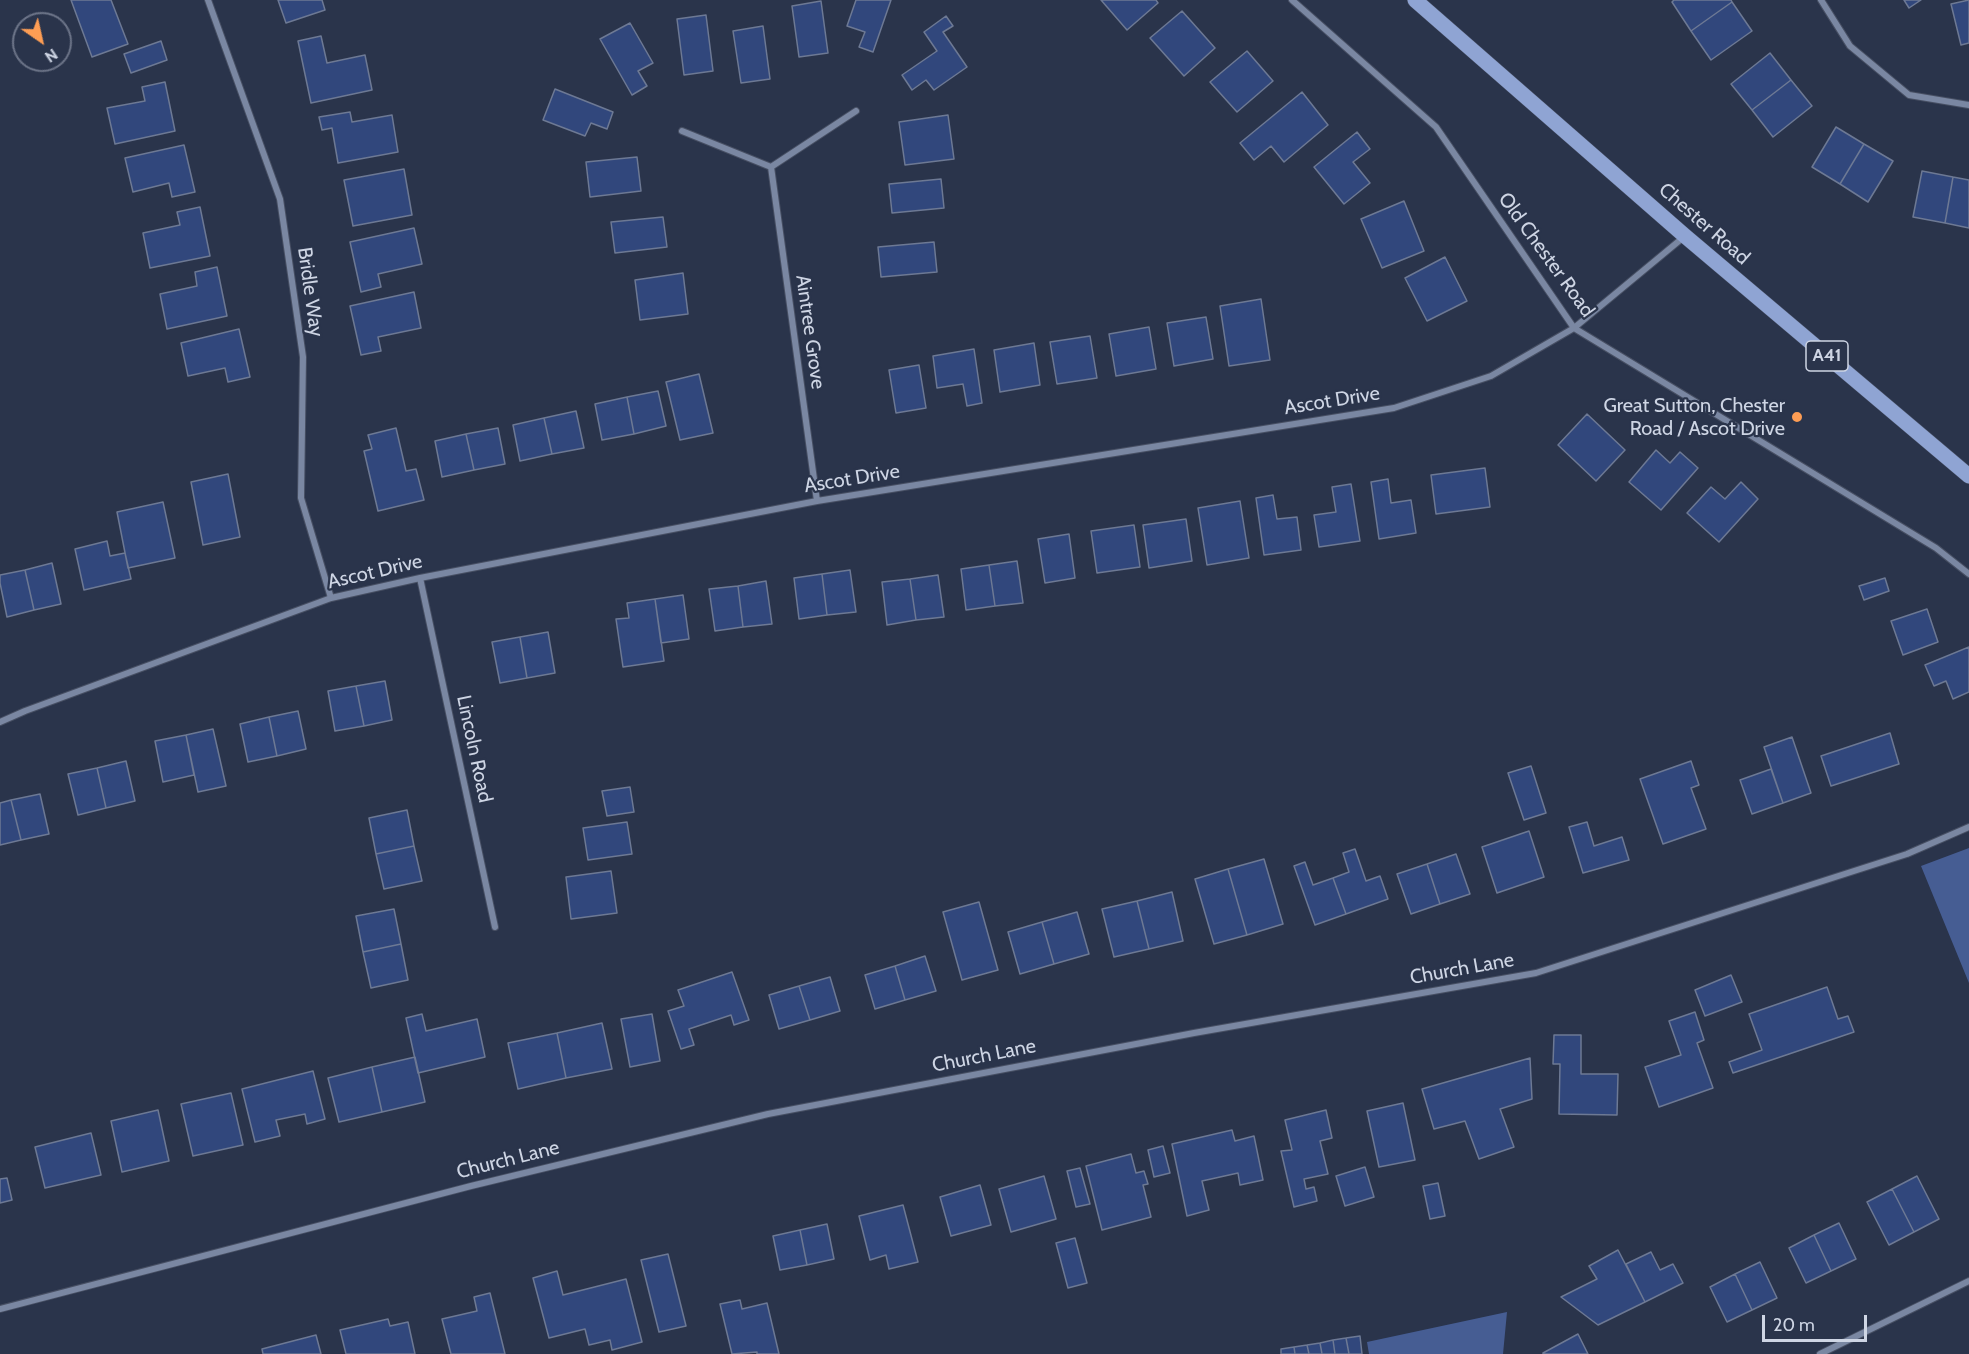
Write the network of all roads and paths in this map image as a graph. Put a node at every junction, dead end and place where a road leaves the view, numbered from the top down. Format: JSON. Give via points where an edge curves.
{"nodes":[{"id":1,"x":208,"y":0,"type":"edge"},
{"id":2,"x":1292,"y":0,"type":"edge"},
{"id":3,"x":1415,"y":0,"type":"edge"},
{"id":4,"x":1821,"y":0,"type":"edge"},
{"id":5,"x":1969,"y":105,"type":"edge"},
{"id":6,"x":856,"y":111,"type":"dead end"},
{"id":7,"x":682,"y":131,"type":"dead end"},
{"id":8,"x":771,"y":167,"type":"junction"},
{"id":9,"x":1685,"y":236,"type":"junction"},
{"id":10,"x":1574,"y":328,"type":"junction"},
{"id":11,"x":1969,"y":476,"type":"edge"},
{"id":12,"x":816,"y":501,"type":"junction"},
{"id":13,"x":1969,"y":574,"type":"edge"},
{"id":14,"x":420,"y":578,"type":"junction"},
{"id":15,"x":331,"y":598,"type":"junction"},
{"id":16,"x":0,"y":722,"type":"edge"},
{"id":17,"x":1969,"y":827,"type":"edge"},
{"id":18,"x":495,"y":927,"type":"dead end"},
{"id":19,"x":1969,"y":1281,"type":"edge"},
{"id":20,"x":0,"y":1309,"type":"edge"},
{"id":21,"x":1820,"y":1354,"type":"edge"}],
"edges":[{"from":1,"to":15,"type":"street","name":"Bridle Way","via":[[280,199],[303,357],[301,498]]},
{"from":2,"to":10,"type":"street","name":"Old Chester Road","via":[[1436,127]]},
{"from":3,"to":9,"type":"main road","name":"Chester Road","number":"A41"},
{"from":4,"to":5,"type":"street","via":[[1850,46],[1909,95]]},
{"from":6,"to":8,"type":"street"},
{"from":7,"to":8,"type":"street"},
{"from":8,"to":12,"type":"street","name":"Aintree Grove"},
{"from":9,"to":10,"type":"street","name":"Ascot Drive"},
{"from":9,"to":11,"type":"main road","name":"Chester Road","number":"A41"},
{"from":10,"to":12,"type":"street","name":"Ascot Drive","via":[[1491,376],[1394,408]]},
{"from":10,"to":13,"type":"street","name":"Old Chester Road","via":[[1936,548]]},
{"from":12,"to":14,"type":"street","name":"Ascot Drive"},
{"from":14,"to":15,"type":"street","name":"Ascot Drive"},
{"from":14,"to":18,"type":"street","name":"Lincoln Road"},
{"from":15,"to":16,"type":"street","name":"Ascot Drive"},
{"from":17,"to":20,"type":"street","name":"Church Lane","via":[[1907,854],[1536,973],[768,1114],[471,1186]]},
{"from":19,"to":21,"type":"street"}]}
